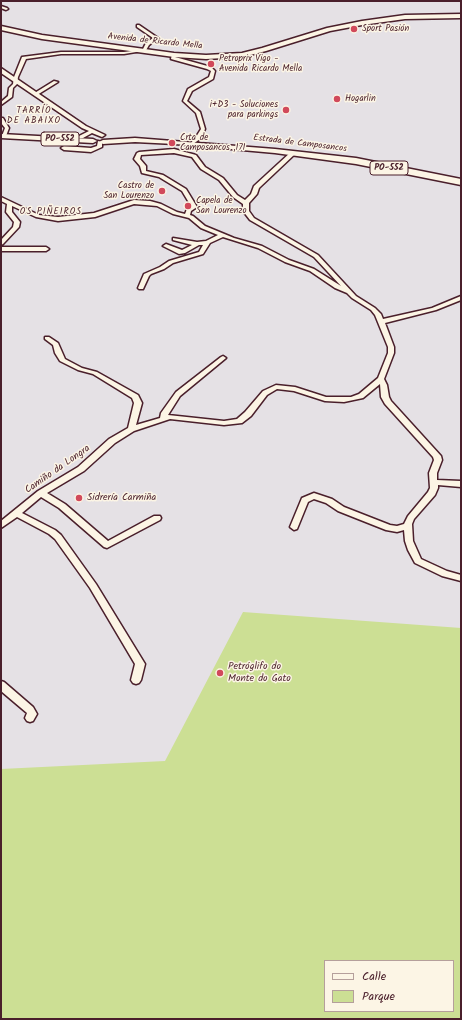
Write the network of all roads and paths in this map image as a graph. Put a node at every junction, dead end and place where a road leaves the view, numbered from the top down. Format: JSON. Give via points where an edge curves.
{"nodes":[{"id":1,"x":1,"y":7,"type":"edge"},
{"id":2,"x":6,"y":9,"type":"dead end"},
{"id":3,"x":461,"y":16,"type":"edge"},
{"id":4,"x":386,"y":20,"type":"junction"},
{"id":5,"x":138,"y":26,"type":"dead end"},
{"id":6,"x":1,"y":28,"type":"edge"},
{"id":7,"x":334,"y":29,"type":"junction"},
{"id":8,"x":142,"y":51,"type":"junction"},
{"id":9,"x":174,"y":55,"type":"junction"},
{"id":10,"x":1,"y":70,"type":"edge"},
{"id":11,"x":15,"y":80,"type":"junction"},
{"id":12,"x":56,"y":82,"type":"dead end"},
{"id":13,"x":35,"y":94,"type":"junction"},
{"id":14,"x":1,"y":104,"type":"edge"},
{"id":15,"x":1,"y":119,"type":"edge"},
{"id":16,"x":84,"y":127,"type":"junction"},
{"id":17,"x":3,"y":137,"type":"edge"},
{"id":18,"x":27,"y":137,"type":"junction"},
{"id":19,"x":98,"y":138,"type":"junction"},
{"id":20,"x":175,"y":142,"type":"junction"},
{"id":21,"x":193,"y":143,"type":"junction"},
{"id":22,"x":64,"y":148,"type":"dead end"},
{"id":23,"x":174,"y":151,"type":"junction"},
{"id":24,"x":294,"y":151,"type":"junction"},
{"id":25,"x":461,"y":182,"type":"edge"},
{"id":26,"x":1,"y":199,"type":"edge"},
{"id":27,"x":10,"y":203,"type":"junction"},
{"id":28,"x":246,"y":203,"type":"junction"},
{"id":29,"x":187,"y":215,"type":"junction"},
{"id":30,"x":223,"y":235,"type":"junction"},
{"id":31,"x":175,"y":239,"type":"dead end"},
{"id":32,"x":208,"y":242,"type":"junction"},
{"id":33,"x":1,"y":243,"type":"edge"},
{"id":34,"x":197,"y":244,"type":"junction"},
{"id":35,"x":166,"y":246,"type":"dead end"},
{"id":36,"x":46,"y":248,"type":"dead end"},
{"id":37,"x":1,"y":249,"type":"edge"},
{"id":38,"x":141,"y":288,"type":"dead end"},
{"id":39,"x":350,"y":292,"type":"junction"},
{"id":40,"x":461,"y":298,"type":"edge"},
{"id":41,"x":381,"y":322,"type":"junction"},
{"id":42,"x":47,"y":338,"type":"dead end"},
{"id":43,"x":224,"y":358,"type":"dead end"},
{"id":44,"x":381,"y":379,"type":"junction"},
{"id":45,"x":163,"y":419,"type":"junction"},
{"id":46,"x":131,"y":429,"type":"junction"},
{"id":47,"x":433,"y":482,"type":"junction"},
{"id":48,"x":461,"y":484,"type":"edge"},
{"id":49,"x":41,"y":493,"type":"junction"},
{"id":50,"x":16,"y":513,"type":"junction"},
{"id":51,"x":157,"y":518,"type":"dead end"},
{"id":52,"x":1,"y":525,"type":"edge"},
{"id":53,"x":407,"y":526,"type":"junction"},
{"id":54,"x":294,"y":527,"type":"dead end"},
{"id":55,"x":461,"y":578,"type":"edge"},
{"id":56,"x":136,"y":680,"type":"dead end"},
{"id":57,"x":1,"y":685,"type":"edge"},
{"id":58,"x":30,"y":718,"type":"dead end"}],
"edges":[{"from":1,"to":2,"type":"street"},
{"from":3,"to":4,"type":"main road","name":"Avenida de Ricardo Mella","via":[[415,16]]},
{"from":4,"to":7,"type":"main road","name":"Avenida de Ricardo Mella"},
{"from":4,"to":7,"type":"main road","name":"Avenida de Ricardo Mella"},
{"from":5,"to":8,"type":"street","via":[[156,38]]},
{"from":6,"to":8,"type":"main road","name":"Avenida de Ricardo Mella","via":[[32,36]]},
{"from":7,"to":9,"type":"main road","name":"Avenida de Ricardo Mella","via":[[242,55]]},
{"from":8,"to":9,"type":"main road","name":"Avenida de Ricardo Mella"},
{"from":8,"to":11,"type":"street","via":[[61,53],[28,57],[22,59]]},
{"from":9,"to":21,"type":"street","via":[[173,58],[213,71],[211,78],[188,93],[185,101],[198,112],[203,129]]},
{"from":10,"to":11,"type":"street"},
{"from":11,"to":13,"type":"street"},
{"from":11,"to":14,"type":"street","via":[[16,84],[11,88],[10,97]]},
{"from":12,"to":13,"type":"street"},
{"from":13,"to":16,"type":"street"},
{"from":15,"to":17,"type":"street","via":[[7,128]]},
{"from":16,"to":19,"type":"street"},
{"from":16,"to":19,"type":"street"},
{"from":17,"to":18,"type":"main road","name":"Estrada de Camposancos","number":"PO-552"},
{"from":18,"to":19,"type":"main road","name":"Estrada de Camposancos","number":"PO-552"},
{"from":18,"to":19,"type":"main road","name":"Estrada de Camposancos","number":"PO-552"},
{"from":19,"to":20,"type":"main road","name":"Estrada de Camposancos","number":"PO-552"},
{"from":19,"to":22,"type":"street","via":[[99,147],[91,150]]},
{"from":20,"to":21,"type":"main road","name":"Estrada de Camposancos","number":"PO-552"},
{"from":20,"to":23,"type":"street"},
{"from":21,"to":24,"type":"main road","name":"Estrada de Camposancos","number":"PO-552"},
{"from":23,"to":28,"type":"street","name":"Camiño da Longra","via":[[194,156],[203,168],[215,175],[234,196]]},
{"from":23,"to":29,"type":"street","name":"Camiño da Longra","via":[[143,153],[136,157],[144,172],[161,176],[184,190],[194,207]]},
{"from":24,"to":25,"type":"main road","name":"Estrada de Camposancos","number":"PO-552"},
{"from":24,"to":28,"type":"street","via":[[256,187],[254,194]]},
{"from":26,"to":27,"type":"street"},
{"from":27,"to":29,"type":"street","via":[[38,216],[58,219],[82,218],[134,202],[159,205],[175,213]]},
{"from":27,"to":33,"type":"street","via":[[9,212],[17,222],[16,227]]},
{"from":28,"to":39,"type":"street","name":"Camiño da Longra","via":[[248,215],[311,252]]},
{"from":29,"to":30,"type":"street","via":[[203,227]]},
{"from":30,"to":32,"type":"street"},
{"from":30,"to":39,"type":"street","via":[[260,247],[312,270]]},
{"from":31,"to":34,"type":"street"},
{"from":32,"to":34,"type":"street"},
{"from":32,"to":38,"type":"street","via":[[201,253],[171,262],[146,275]]},
{"from":34,"to":35,"type":"street","via":[[180,252]]},
{"from":36,"to":37,"type":"street"},
{"from":39,"to":41,"type":"street","name":"Camiño da Longra","via":[[373,309]]},
{"from":40,"to":41,"type":"street","via":[[434,309]]},
{"from":41,"to":44,"type":"street","name":"Camiño da Longra","via":[[391,347]]},
{"from":42,"to":46,"type":"street","via":[[56,344],[62,360],[95,374],[135,397],[138,403]]},
{"from":43,"to":45,"type":"street","via":[[178,394]]},
{"from":44,"to":45,"type":"street","name":"Camiño da Longra","via":[[361,396],[344,400],[325,399],[295,389],[276,387],[265,393],[243,419],[232,423]]},
{"from":44,"to":47,"type":"street","via":[[388,402],[436,456],[438,460],[433,472]]},
{"from":45,"to":46,"type":"street","name":"Camiño da Longra"},
{"from":46,"to":49,"type":"street","name":"Camiño da Longra","via":[[112,441],[81,469]]},
{"from":47,"to":48,"type":"street"},
{"from":47,"to":53,"type":"street","via":[[432,493]]},
{"from":49,"to":50,"type":"street","name":"Camiño da Longra"},
{"from":49,"to":51,"type":"street","via":[[62,506],[108,545]]},
{"from":50,"to":52,"type":"street","name":"Camiño da Longra"},
{"from":50,"to":56,"type":"street","via":[[52,532],[93,586],[140,664]]},
{"from":53,"to":54,"type":"street","via":[[389,528],[314,496],[305,500]]},
{"from":53,"to":55,"type":"street","via":[[409,541],[418,561],[444,574]]},
{"from":57,"to":58,"type":"street","via":[[30,710]]}]}
